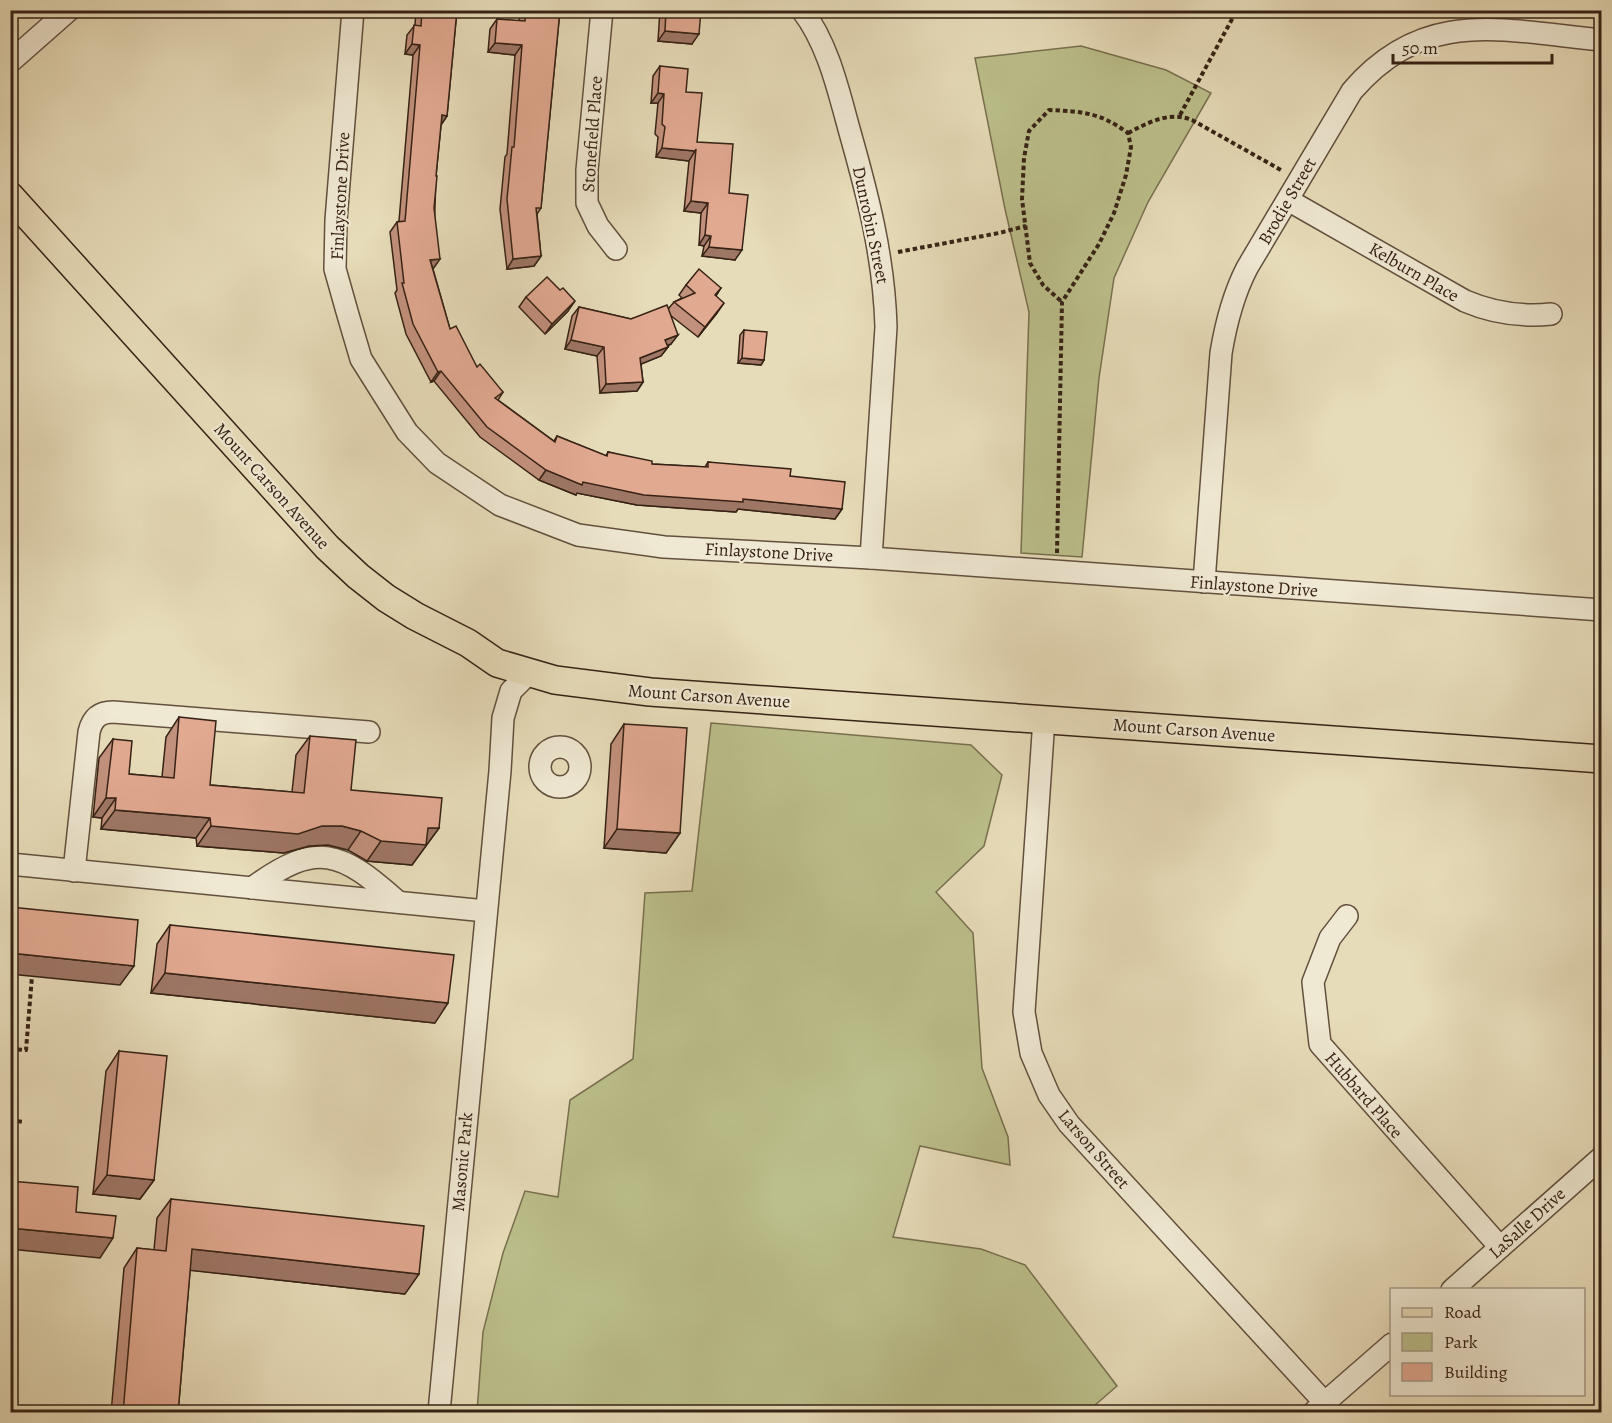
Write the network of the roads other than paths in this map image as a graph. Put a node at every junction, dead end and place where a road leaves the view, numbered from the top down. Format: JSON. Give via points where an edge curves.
{"nodes":[{"id":1,"x":69,"y":10,"type":"edge"},
{"id":2,"x":353,"y":10,"type":"edge"},
{"id":3,"x":602,"y":10,"type":"edge"},
{"id":4,"x":802,"y":10,"type":"edge"},
{"id":5,"x":1602,"y":40,"type":"edge"},
{"id":6,"x":10,"y":62,"type":"edge"},
{"id":7,"x":10,"y":196,"type":"edge"},
{"id":8,"x":1288,"y":200,"type":"junction"},
{"id":9,"x":616,"y":249,"type":"dead end"},
{"id":10,"x":1551,"y":314,"type":"dead end"},
{"id":11,"x":871,"y":558,"type":"junction"},
{"id":12,"x":1204,"y":582,"type":"junction"},
{"id":13,"x":1602,"y":610,"type":"edge"},
{"id":14,"x":529,"y":673,"type":"junction"},
{"id":15,"x":1044,"y":719,"type":"junction"},
{"id":16,"x":369,"y":732,"type":"dead end"},
{"id":17,"x":1602,"y":759,"type":"edge"},
{"id":18,"x":10,"y":864,"type":"edge"},
{"id":19,"x":74,"y":871,"type":"junction"},
{"id":20,"x":252,"y":888,"type":"junction"},
{"id":21,"x":398,"y":902,"type":"junction"},
{"id":22,"x":486,"y":911,"type":"junction"},
{"id":23,"x":1347,"y":916,"type":"dead end"},
{"id":24,"x":1602,"y":1157,"type":"edge"},
{"id":25,"x":1500,"y":1247,"type":"junction"},
{"id":26,"x":1454,"y":1288,"type":"edge"},
{"id":27,"x":1390,"y":1346,"type":"edge"},
{"id":28,"x":1320,"y":1408,"type":"edge"},
{"id":29,"x":439,"y":1413,"type":"edge"}],
"edges":[{"from":1,"to":6,"type":"street"},
{"from":2,"to":11,"type":"street","name":"Finlaystone Drive","via":[[335,269],[361,359],[407,432],[437,464],[500,505],[578,535],[664,547]]},
{"from":3,"to":9,"type":"street","name":"Stonefield Place","via":[[587,203]]},
{"from":4,"to":11,"type":"street","name":"Dunrobin Street","via":[[833,71],[881,255],[886,327]]},
{"from":5,"to":8,"type":"street","name":"Brodie Street","via":[[1471,30],[1445,32],[1400,48],[1352,90]]},
{"from":7,"to":14,"type":"main road","name":"Mount Carson Avenue","via":[[304,523],[358,576],[415,616],[497,663]]},
{"from":8,"to":10,"type":"street","name":"Kelburn Place","via":[[1465,302],[1509,314]]},
{"from":8,"to":12,"type":"street","name":"Brodie Street","via":[[1243,276],[1228,318],[1221,353]]},
{"from":11,"to":12,"type":"street","name":"Finlaystone Drive"},
{"from":12,"to":13,"type":"street","name":"Finlaystone Drive"},
{"from":14,"to":15,"type":"main road","name":"Mount Carson Avenue","via":[[602,688]]},
{"from":14,"to":22,"type":"street","name":"Masonic Park","via":[[511,691],[503,718]]},
{"from":15,"to":17,"type":"main road","name":"Mount Carson Avenue"},
{"from":15,"to":28,"type":"street","name":"Larson Street","via":[[1024,1012],[1031,1053],[1049,1095],[1069,1124]]},
{"from":16,"to":19,"type":"street","via":[[102,713],[93,720],[89,732]]},
{"from":18,"to":19,"type":"street"},
{"from":19,"to":20,"type":"street"},
{"from":20,"to":21,"type":"street"},
{"from":20,"to":21,"type":"street","via":[[296,861],[331,859],[363,871]]},
{"from":21,"to":22,"type":"street"},
{"from":22,"to":29,"type":"street","name":"Masonic Park"},
{"from":23,"to":25,"type":"street","name":"Hubbard Place","via":[[1330,938],[1313,982],[1320,1044]]},
{"from":24,"to":25,"type":"street","name":"LaSalle Drive"},
{"from":25,"to":26,"type":"street","name":"LaSalle Drive"},
{"from":27,"to":28,"type":"street"}]}
